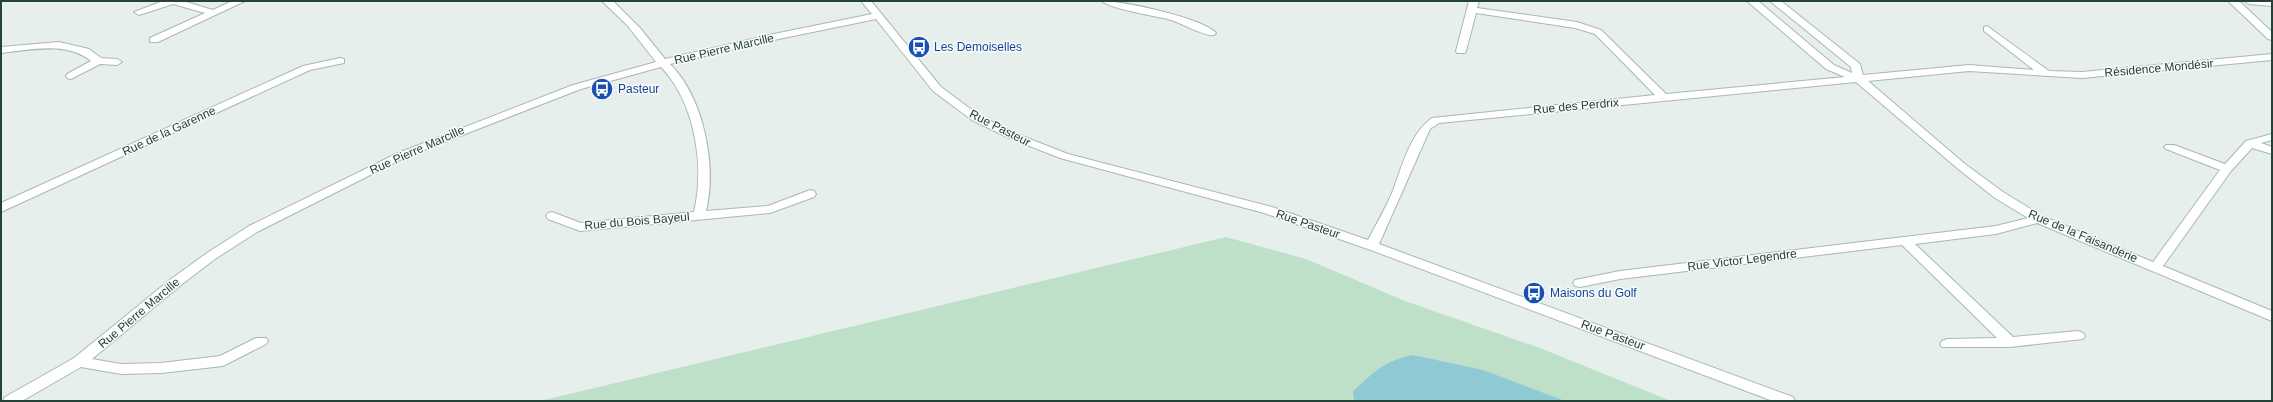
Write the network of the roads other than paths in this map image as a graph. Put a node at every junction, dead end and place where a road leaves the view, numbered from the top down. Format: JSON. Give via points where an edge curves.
{"nodes":[{"id":1,"x":173,"y":1,"type":"edge"},
{"id":2,"x":240,"y":1,"type":"edge"},
{"id":3,"x":607,"y":1,"type":"edge"},
{"id":4,"x":866,"y":1,"type":"edge"},
{"id":5,"x":1107,"y":1,"type":"edge"},
{"id":6,"x":1752,"y":1,"type":"edge"},
{"id":7,"x":1770,"y":1,"type":"edge"},
{"id":8,"x":1775,"y":1,"type":"edge"},
{"id":9,"x":2233,"y":1,"type":"edge"},
{"id":10,"x":2249,"y":1,"type":"edge"},
{"id":11,"x":2272,"y":2,"type":"edge"},
{"id":12,"x":1473,"y":6,"type":"edge"},
{"id":13,"x":139,"y":12,"type":"dead end"},
{"id":14,"x":214,"y":13,"type":"junction"},
{"id":15,"x":878,"y":16,"type":"junction"},
{"id":16,"x":1772,"y":18,"type":"junction"},
{"id":17,"x":1987,"y":29,"type":"dead end"},
{"id":18,"x":1211,"y":33,"type":"dead end"},
{"id":19,"x":2272,"y":37,"type":"edge"},
{"id":20,"x":154,"y":40,"type":"dead end"},
{"id":21,"x":1,"y":50,"type":"edge"},
{"id":22,"x":1461,"y":51,"type":"dead end"},
{"id":23,"x":2272,"y":57,"type":"edge"},
{"id":24,"x":98,"y":61,"type":"junction"},
{"id":25,"x":340,"y":61,"type":"dead end"},
{"id":26,"x":117,"y":62,"type":"dead end"},
{"id":27,"x":663,"y":63,"type":"junction"},
{"id":28,"x":2046,"y":74,"type":"junction"},
{"id":29,"x":71,"y":76,"type":"dead end"},
{"id":30,"x":1858,"y":79,"type":"junction"},
{"id":31,"x":1664,"y":98,"type":"junction"},
{"id":32,"x":2272,"y":137,"type":"edge"},
{"id":33,"x":2250,"y":143,"type":"junction"},
{"id":34,"x":2170,"y":147,"type":"dead end"},
{"id":35,"x":2272,"y":150,"type":"edge"},
{"id":36,"x":2227,"y":169,"type":"junction"},
{"id":37,"x":810,"y":194,"type":"dead end"},
{"id":38,"x":1,"y":208,"type":"edge"},
{"id":39,"x":552,"y":216,"type":"dead end"},
{"id":40,"x":699,"y":216,"type":"junction"},
{"id":41,"x":2038,"y":219,"type":"junction"},
{"id":42,"x":1905,"y":241,"type":"junction"},
{"id":43,"x":1372,"y":246,"type":"junction"},
{"id":44,"x":2156,"y":267,"type":"junction"},
{"id":45,"x":1580,"y":283,"type":"dead end"},
{"id":46,"x":2272,"y":316,"type":"edge"},
{"id":47,"x":2078,"y":336,"type":"dead end"},
{"id":48,"x":261,"y":341,"type":"dead end"},
{"id":49,"x":2010,"y":342,"type":"junction"},
{"id":50,"x":1947,"y":344,"type":"dead end"},
{"id":51,"x":79,"y":362,"type":"junction"},
{"id":52,"x":10,"y":401,"type":"edge"},
{"id":53,"x":1788,"y":401,"type":"edge"}],
"edges":[{"from":1,"to":13,"type":"street"},
{"from":1,"to":14,"type":"street"},
{"from":2,"to":14,"type":"street"},
{"from":3,"to":27,"type":"street","name":"Rue du Bois Bayeul","via":[[640,30]]},
{"from":4,"to":15,"type":"street","name":"Rue Pasteur"},
{"from":5,"to":18,"type":"street","via":[[1176,17]]},
{"from":6,"to":16,"type":"street","name":"Rue de la Faisanderie"},
{"from":7,"to":16,"type":"street"},
{"from":8,"to":30,"type":"street","name":"Rue de la Faisanderie","via":[[1856,66]]},
{"from":9,"to":19,"type":"street"},
{"from":10,"to":11,"type":"street"},
{"from":12,"to":22,"type":"street"},
{"from":12,"to":31,"type":"street","via":[[1577,25],[1598,32]]},
{"from":14,"to":20,"type":"street"},
{"from":15,"to":27,"type":"street","name":"Rue Pierre Marcille"},
{"from":15,"to":43,"type":"street","name":"Rue Pasteur","via":[[937,89],[976,118],[1002,131],[1064,156],[1268,210]]},
{"from":16,"to":30,"type":"street","name":"Rue de la Faisanderie","via":[[1830,67]]},
{"from":17,"to":28,"type":"street"},
{"from":21,"to":24,"type":"street","via":[[59,45],[85,51]]},
{"from":23,"to":28,"type":"street","name":"Résidence Mondésir","via":[[2082,75]]},
{"from":24,"to":26,"type":"street"},
{"from":24,"to":29,"type":"street"},
{"from":25,"to":38,"type":"street","name":"Rue de la Garenne","via":[[307,68]]},
{"from":27,"to":40,"type":"street","name":"Rue du Bois Bayeul","via":[[677,79],[692,110],[701,145],[705,197]]},
{"from":27,"to":51,"type":"street","name":"Rue Pierre Marcille","via":[[577,87],[402,155],[253,229],[176,282]]},
{"from":28,"to":30,"type":"street","name":"Résidence Mondésir","via":[[1969,68]]},
{"from":30,"to":31,"type":"street","name":"Rue des Perdrix"},
{"from":30,"to":41,"type":"street","name":"Rue de la Faisanderie","via":[[1961,166]]},
{"from":31,"to":43,"type":"street","name":"Rue des Perdrix","via":[[1436,120],[1426,127],[1419,139]]},
{"from":32,"to":33,"type":"street"},
{"from":33,"to":35,"type":"street"},
{"from":33,"to":36,"type":"street"},
{"from":34,"to":36,"type":"street"},
{"from":36,"to":44,"type":"street"},
{"from":37,"to":40,"type":"street","name":"Rue du Bois Bayeul","via":[[770,209]]},
{"from":39,"to":40,"type":"street","name":"Rue du Bois Bayeul","via":[[580,228]]},
{"from":41,"to":42,"type":"street","name":"Rue Victor Legendre","via":[[1996,230]]},
{"from":41,"to":44,"type":"street","name":"Rue de la Faisanderie"},
{"from":42,"to":45,"type":"street","name":"Rue Victor Legendre","via":[[1620,275]]},
{"from":42,"to":49,"type":"street"},
{"from":43,"to":53,"type":"street","name":"Rue Pasteur"},
{"from":44,"to":46,"type":"street","name":"Rue de la Faisanderie"},
{"from":47,"to":49,"type":"street"},
{"from":48,"to":51,"type":"street","via":[[224,361],[161,368],[121,369]]},
{"from":49,"to":50,"type":"street"},
{"from":51,"to":52,"type":"street","name":"Rue Pierre Marcille"}]}
